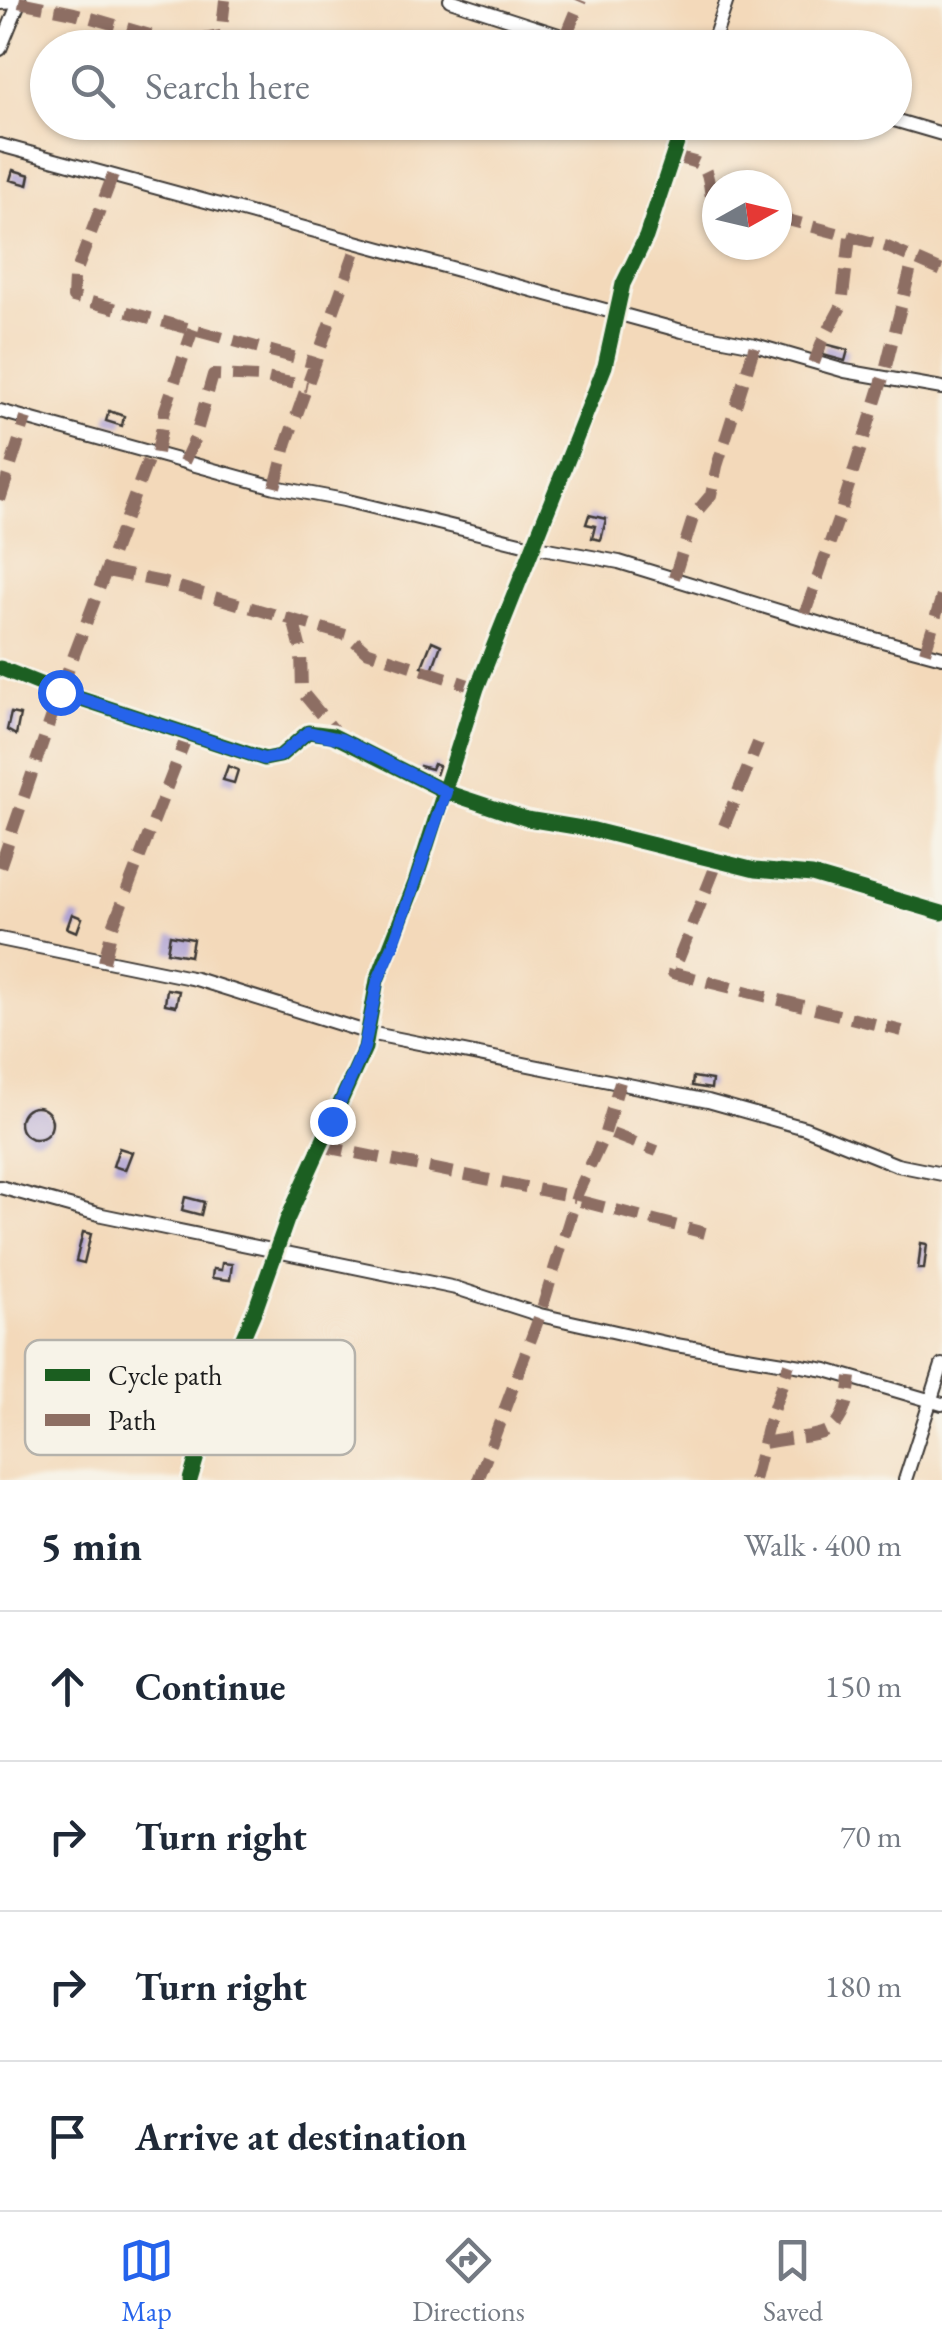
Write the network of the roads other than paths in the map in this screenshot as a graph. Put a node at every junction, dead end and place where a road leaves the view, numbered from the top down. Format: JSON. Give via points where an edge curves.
{"nodes":[{"id":1,"x":450,"y":0,"type":"edge"},
{"id":2,"x":728,"y":0,"type":"edge"},
{"id":3,"x":20,"y":1,"type":"edge"},
{"id":4,"x":0,"y":3,"type":"edge"},
{"id":5,"x":543,"y":30,"type":"edge"},
{"id":6,"x":717,"y":30,"type":"edge"},
{"id":7,"x":0,"y":49,"type":"edge"},
{"id":8,"x":912,"y":125,"type":"edge"},
{"id":9,"x":942,"y":134,"type":"edge"},
{"id":10,"x":678,"y":140,"type":"edge"},
{"id":11,"x":0,"y":145,"type":"edge"},
{"id":12,"x":614,"y":313,"type":"junction"},
{"id":13,"x":942,"y":388,"type":"edge"},
{"id":14,"x":0,"y":411,"type":"edge"},
{"id":15,"x":532,"y":546,"type":"junction"},
{"id":16,"x":942,"y":657,"type":"edge"},
{"id":17,"x":0,"y":668,"type":"edge"},
{"id":18,"x":446,"y":792,"type":"junction"},
{"id":19,"x":942,"y":913,"type":"edge"},
{"id":20,"x":0,"y":939,"type":"edge"},
{"id":21,"x":369,"y":1033,"type":"junction"},
{"id":22,"x":942,"y":1174,"type":"edge"},
{"id":23,"x":0,"y":1187,"type":"edge"},
{"id":24,"x":275,"y":1252,"type":"junction"},
{"id":25,"x":242,"y":1340,"type":"edge"},
{"id":26,"x":942,"y":1366,"type":"edge"},
{"id":27,"x":936,"y":1402,"type":"edge"},
{"id":28,"x":197,"y":1455,"type":"edge"},
{"id":29,"x":190,"y":1480,"type":"edge"},
{"id":30,"x":905,"y":1480,"type":"edge"}],
"edges":[{"from":1,"to":5,"type":"street"},
{"from":2,"to":6,"type":"street"},
{"from":3,"to":4,"type":"street"},
{"from":3,"to":7,"type":"street"},
{"from":8,"to":9,"type":"street"},
{"from":10,"to":12,"type":"street"},
{"from":11,"to":12,"type":"street"},
{"from":12,"to":13,"type":"street","via":[[845,371]]},
{"from":12,"to":15,"type":"street","via":[[605,366]]},
{"from":14,"to":15,"type":"street","via":[[275,487]]},
{"from":15,"to":16,"type":"street","via":[[619,562]]},
{"from":15,"to":18,"type":"street","via":[[476,688]]},
{"from":17,"to":18,"type":"street","via":[[264,759],[280,756],[308,732],[332,735]]},
{"from":18,"to":19,"type":"street","via":[[542,823],[755,870],[812,875]]},
{"from":18,"to":21,"type":"street","via":[[378,980]]},
{"from":20,"to":21,"type":"street","via":[[196,980]]},
{"from":21,"to":22,"type":"street","via":[[708,1101]]},
{"from":21,"to":24,"type":"street"},
{"from":23,"to":24,"type":"street"},
{"from":24,"to":25,"type":"street"},
{"from":24,"to":27,"type":"street","via":[[456,1288],[670,1344],[826,1370]]},
{"from":26,"to":27,"type":"street"},
{"from":27,"to":30,"type":"street"},
{"from":28,"to":29,"type":"street"}]}
